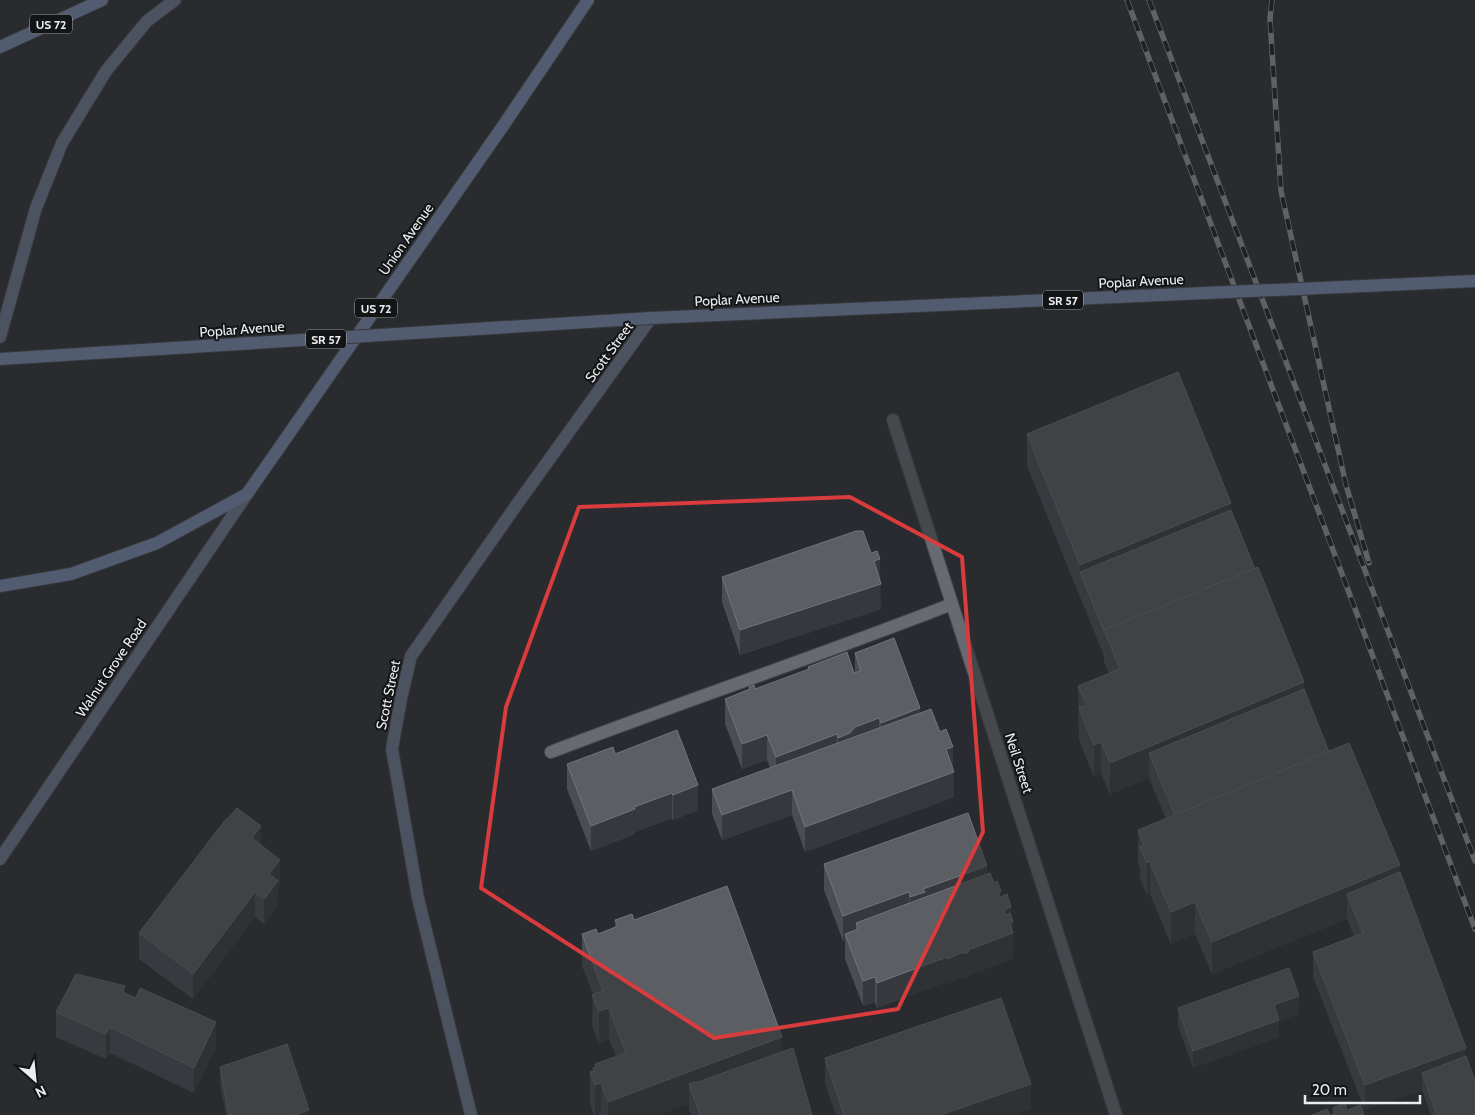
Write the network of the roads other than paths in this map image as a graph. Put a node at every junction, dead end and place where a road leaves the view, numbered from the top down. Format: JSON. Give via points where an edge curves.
{"nodes":[{"id":1,"x":102,"y":0,"type":"edge"},
{"id":2,"x":175,"y":0,"type":"edge"},
{"id":3,"x":588,"y":0,"type":"edge"},
{"id":4,"x":0,"y":47,"type":"edge"},
{"id":5,"x":1475,"y":282,"type":"edge"},
{"id":6,"x":651,"y":318,"type":"junction"},
{"id":7,"x":0,"y":337,"type":"edge"},
{"id":8,"x":0,"y":359,"type":"edge"},
{"id":9,"x":893,"y":420,"type":"dead end"},
{"id":10,"x":247,"y":494,"type":"junction"},
{"id":11,"x":0,"y":586,"type":"edge"},
{"id":12,"x":952,"y":604,"type":"junction"},
{"id":13,"x":550,"y":752,"type":"dead end"},
{"id":14,"x":0,"y":858,"type":"edge"},
{"id":15,"x":471,"y":1115,"type":"edge"},
{"id":16,"x":1116,"y":1115,"type":"edge"}],
"edges":[{"from":1,"to":4,"type":"main road","number":"US 72"},
{"from":2,"to":7,"type":"main road","via":[[147,20],[106,70],[62,143],[36,208]]},
{"from":3,"to":10,"type":"main road","name":"Union Avenue","number":"US 72"},
{"from":5,"to":6,"type":"main road","name":"Poplar Avenue","number":"SR 57","bridge":true},
{"from":6,"to":8,"type":"main road","name":"Poplar Avenue","number":"SR 57","bridge":true},
{"from":6,"to":15,"type":"main road","name":"Scott Street","via":[[411,656],[392,749],[418,898]]},
{"from":9,"to":12,"type":"street","name":"Neil Street"},
{"from":10,"to":11,"type":"main road","number":"US 72","via":[[157,543],[71,574]]},
{"from":10,"to":14,"type":"main road","name":"Walnut Grove Road"},
{"from":12,"to":13,"type":"street"},
{"from":12,"to":16,"type":"street","name":"Neil Street"}]}
